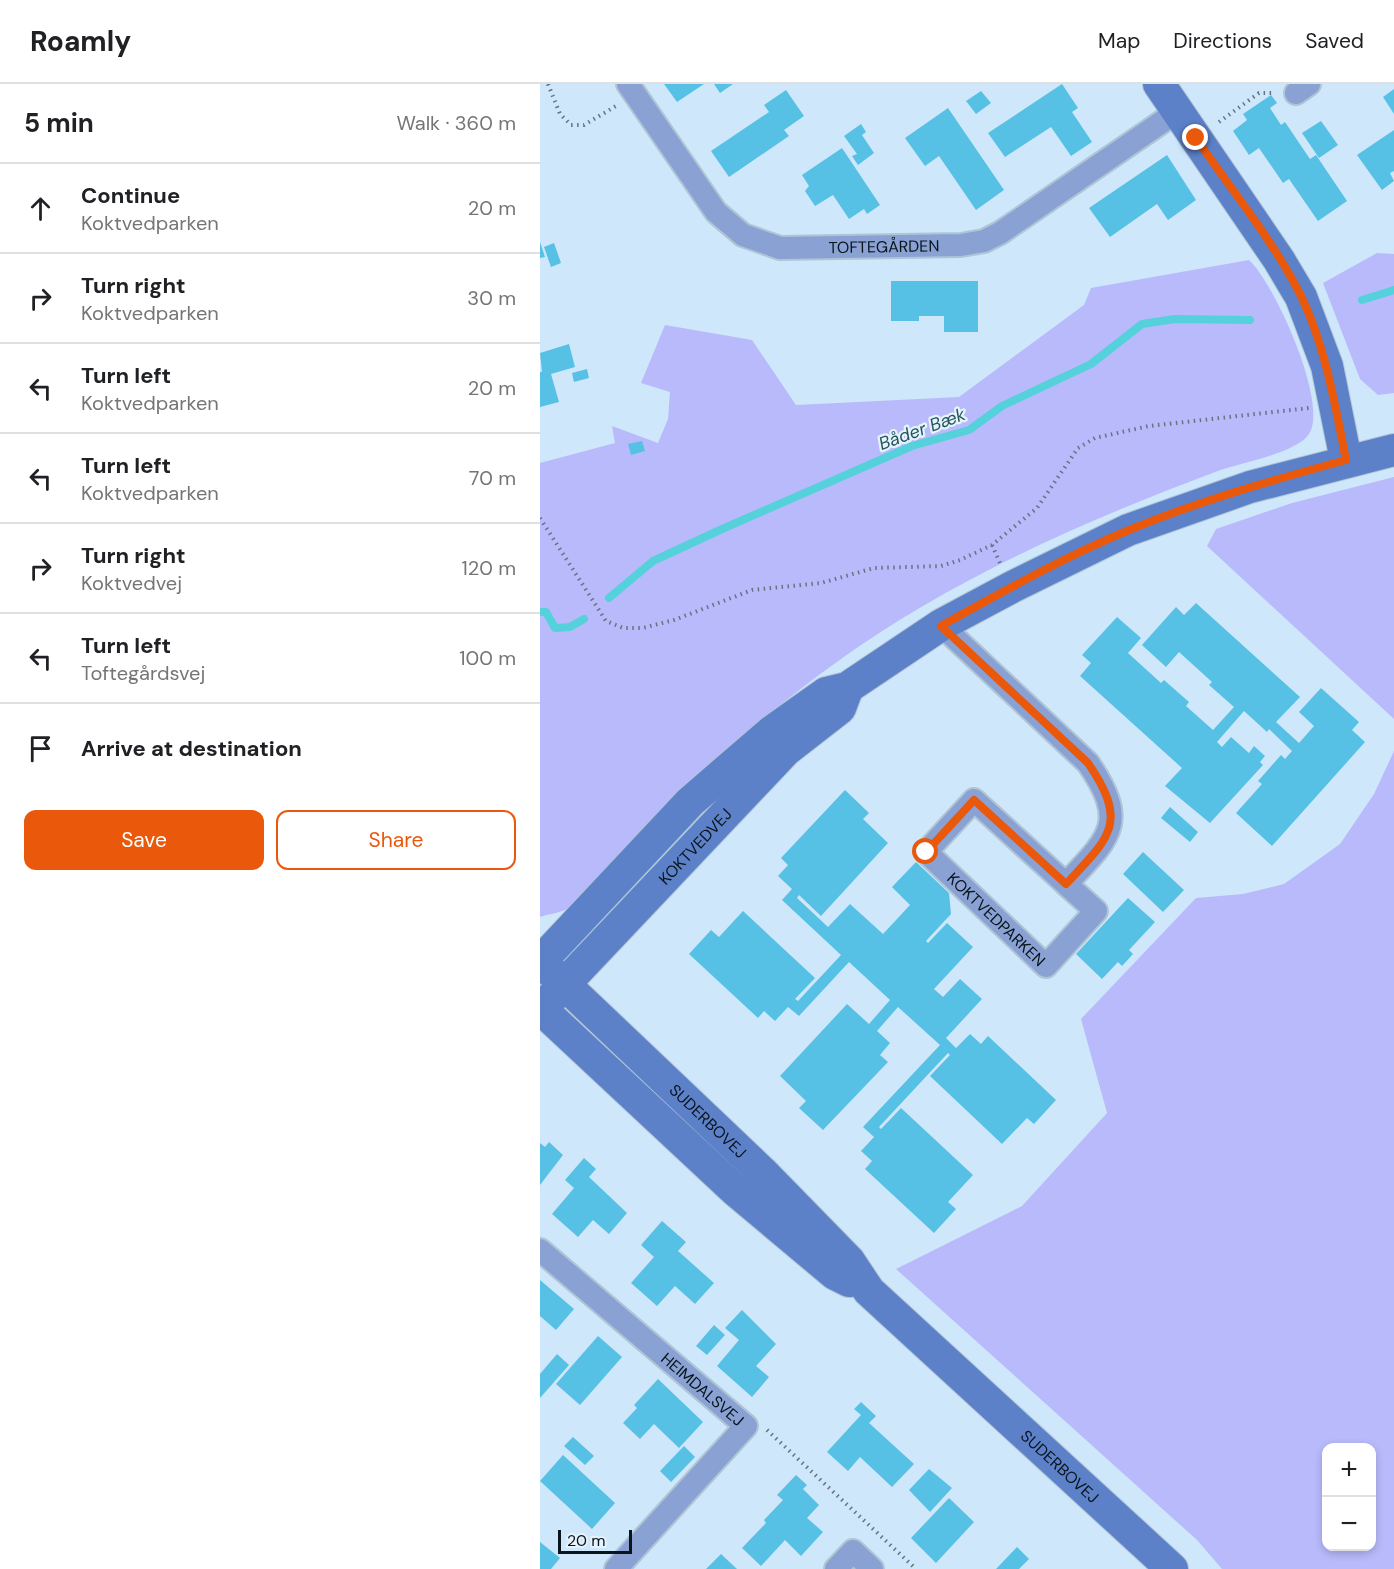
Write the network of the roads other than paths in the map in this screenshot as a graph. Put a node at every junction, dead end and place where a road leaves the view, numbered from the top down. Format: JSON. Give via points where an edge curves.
{"nodes":[{"id":1,"x":1159,"y":84,"type":"edge"},
{"id":2,"x":631,"y":89,"type":"edge"},
{"id":3,"x":1178,"y":111,"type":"junction"},
{"id":4,"x":1394,"y":450,"type":"edge"},
{"id":5,"x":1346,"y":460,"type":"junction"},
{"id":6,"x":941,"y":626,"type":"junction"},
{"id":7,"x":847,"y":688,"type":"junction"},
{"id":8,"x":1066,"y":884,"type":"junction"},
{"id":9,"x":540,"y":961,"type":"edge"},
{"id":10,"x":565,"y":984,"type":"junction"},
{"id":11,"x":540,"y":1009,"type":"edge"},
{"id":12,"x":540,"y":1250,"type":"edge"},
{"id":13,"x":868,"y":1291,"type":"junction"},
{"id":14,"x":616,"y":1569,"type":"edge"},
{"id":15,"x":836,"y":1569,"type":"edge"},
{"id":16,"x":872,"y":1569,"type":"edge"},
{"id":17,"x":1172,"y":1569,"type":"edge"}],
"edges":[{"from":1,"to":3,"type":"street"},
{"from":2,"to":3,"type":"street","name":"TOFTEGÅRDEN","via":[[716,212],[743,235],[780,248],[984,242]]},
{"from":3,"to":5,"type":"street","via":[[1301,297],[1327,366]]},
{"from":4,"to":5,"type":"street","name":"KOKTVEDVEJ"},
{"from":5,"to":6,"type":"street","name":"KOKTVEDVEJ","via":[[1250,487],[1128,530]]},
{"from":6,"to":7,"type":"street","name":"KOKTVEDVEJ"},
{"from":6,"to":8,"type":"street","via":[[1088,763],[1105,788],[1113,818],[1102,845]]},
{"from":7,"to":9,"type":"street","name":"KOKTVEDVEJ","via":[[825,693],[771,732],[690,802]]},
{"from":7,"to":10,"type":"street","name":"KOKTVEDVEJ","via":[[840,708],[786,750]]},
{"from":8,"to":8,"type":"street","name":"KOKTVEDPARKEN","via":[[974,800],[926,852],[1046,966],[1096,911]]},
{"from":9,"to":10,"type":"street","name":"SUDERBOVEJ"},
{"from":10,"to":11,"type":"street","name":"KOKTVEDVEJ"},
{"from":10,"to":13,"type":"street","name":"SUDERBOVEJ","via":[[762,1172],[849,1261]]},
{"from":11,"to":13,"type":"street","name":"SUDERBOVEJ","via":[[736,1191],[835,1274]]},
{"from":12,"to":14,"type":"street","name":"HEIMDALSVEJ","via":[[746,1426]]},
{"from":13,"to":17,"type":"street","name":"SUDERBOVEJ"},
{"from":15,"to":16,"type":"street","via":[[852,1551]]}]}
